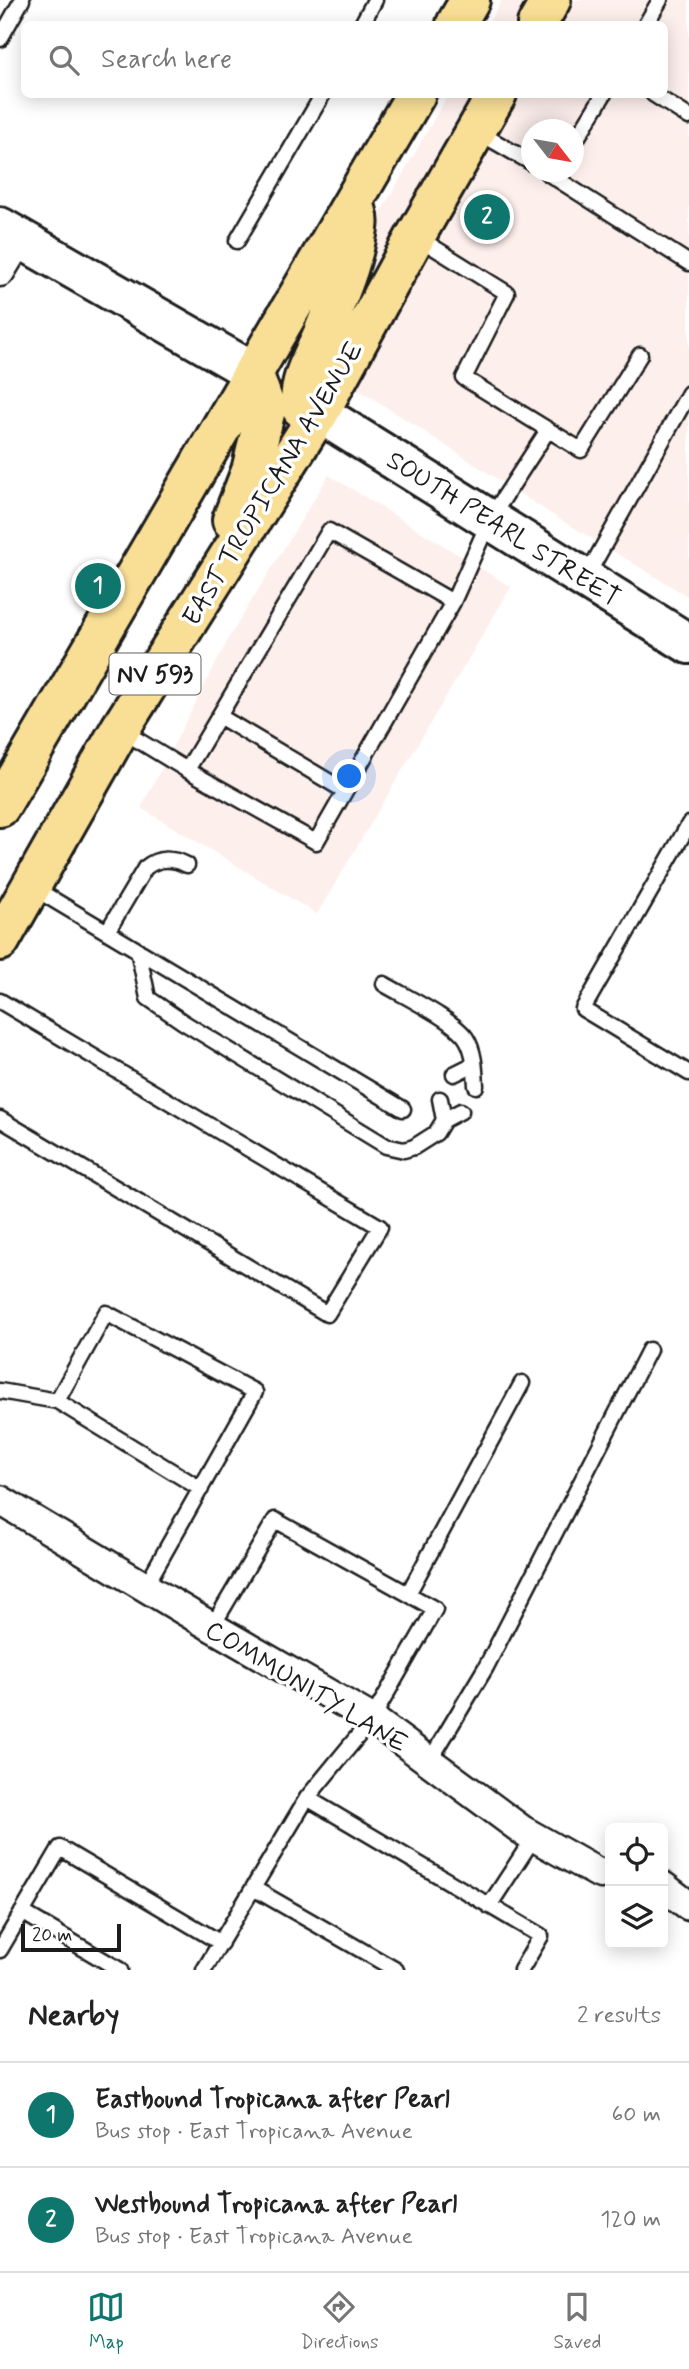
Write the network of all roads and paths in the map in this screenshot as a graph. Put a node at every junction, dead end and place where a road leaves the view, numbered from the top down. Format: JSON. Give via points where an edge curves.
{"nodes":[{"id":1,"x":22,"y":0,"type":"edge"},
{"id":2,"x":375,"y":0,"type":"edge"},
{"id":3,"x":470,"y":0,"type":"edge"},
{"id":4,"x":551,"y":0,"type":"edge"},
{"id":5,"x":660,"y":0,"type":"edge"},
{"id":6,"x":364,"y":21,"type":"edge"},
{"id":7,"x":458,"y":21,"type":"edge"},
{"id":8,"x":539,"y":21,"type":"edge"},
{"id":9,"x":648,"y":21,"type":"edge"},
{"id":10,"x":0,"y":39,"type":"edge"},
{"id":11,"x":321,"y":98,"type":"edge"},
{"id":12,"x":414,"y":98,"type":"edge"},
{"id":13,"x":495,"y":98,"type":"edge"},
{"id":14,"x":601,"y":98,"type":"edge"},
{"id":15,"x":659,"y":98,"type":"edge"},
{"id":16,"x":689,"y":117,"type":"edge"},
{"id":17,"x":584,"y":126,"type":"edge"},
{"id":18,"x":476,"y":131,"type":"junction"},
{"id":19,"x":521,"y":157,"type":"edge"},
{"id":20,"x":566,"y":182,"type":"edge"},
{"id":21,"x":355,"y":202,"type":"junction"},
{"id":22,"x":10,"y":233,"type":"edge"},
{"id":23,"x":415,"y":237,"type":"junction"},
{"id":24,"x":237,"y":241,"type":"dead end"},
{"id":25,"x":689,"y":263,"type":"edge"},
{"id":26,"x":0,"y":272,"type":"edge"},
{"id":27,"x":639,"y":355,"type":"dead end"},
{"id":28,"x":253,"y":372,"type":"junction"},
{"id":29,"x":689,"y":393,"type":"edge"},
{"id":30,"x":319,"y":413,"type":"junction"},
{"id":31,"x":548,"y":430,"type":"junction"},
{"id":32,"x":490,"y":519,"type":"junction"},
{"id":33,"x":585,"y":578,"type":"junction"},
{"id":34,"x":201,"y":600,"type":"junction"},
{"id":35,"x":453,"y":602,"type":"junction"},
{"id":36,"x":689,"y":644,"type":"edge"},
{"id":37,"x":219,"y":716,"type":"junction"},
{"id":38,"x":120,"y":729,"type":"junction"},
{"id":39,"x":187,"y":770,"type":"junction"},
{"id":40,"x":345,"y":792,"type":"junction"},
{"id":41,"x":0,"y":807,"type":"edge"},
{"id":42,"x":689,"y":824,"type":"edge"},
{"id":43,"x":187,"y":864,"type":"dead end"},
{"id":44,"x":31,"y":886,"type":"junction"},
{"id":45,"x":107,"y":932,"type":"junction"},
{"id":46,"x":0,"y":941,"type":"edge"},
{"id":47,"x":138,"y":950,"type":"junction"},
{"id":48,"x":384,"y":984,"type":"dead end"},
{"id":49,"x":0,"y":1001,"type":"edge"},
{"id":50,"x":474,"y":1064,"type":"junction"},
{"id":51,"x":689,"y":1073,"type":"edge"},
{"id":52,"x":454,"y":1074,"type":"dead end"},
{"id":53,"x":476,"y":1086,"type":"dead end"},
{"id":54,"x":440,"y":1099,"type":"dead end"},
{"id":55,"x":403,"y":1109,"type":"dead end"},
{"id":56,"x":461,"y":1111,"type":"dead end"},
{"id":57,"x":0,"y":1119,"type":"edge"},
{"id":58,"x":444,"y":1120,"type":"junction"},
{"id":59,"x":649,"y":1350,"type":"dead end"},
{"id":60,"x":522,"y":1383,"type":"dead end"},
{"id":61,"x":1,"y":1394,"type":"edge"},
{"id":62,"x":57,"y":1402,"type":"junction"},
{"id":63,"x":201,"y":1489,"type":"junction"},
{"id":64,"x":0,"y":1500,"type":"edge"},
{"id":65,"x":145,"y":1587,"type":"junction"},
{"id":66,"x":408,"y":1594,"type":"junction"},
{"id":67,"x":212,"y":1628,"type":"junction"},
{"id":68,"x":372,"y":1719,"type":"junction"},
{"id":69,"x":429,"y":1762,"type":"junction"},
{"id":70,"x":307,"y":1798,"type":"junction"},
{"id":71,"x":534,"y":1837,"type":"junction"},
{"id":72,"x":605,"y":1873,"type":"edge"},
{"id":73,"x":253,"y":1888,"type":"junction"},
{"id":74,"x":668,"y":1890,"type":"edge"},
{"id":75,"x":489,"y":1906,"type":"junction"},
{"id":76,"x":689,"y":1906,"type":"edge"},
{"id":77,"x":22,"y":1912,"type":"junction"},
{"id":78,"x":221,"y":1942,"type":"junction"},
{"id":79,"x":0,"y":1950,"type":"edge"},
{"id":80,"x":211,"y":1968,"type":"edge"},
{"id":81,"x":120,"y":1970,"type":"edge"},
{"id":82,"x":396,"y":1970,"type":"edge"},
{"id":83,"x":521,"y":1970,"type":"edge"}],
"edges":[{"from":1,"to":10,"type":"lane"},
{"from":2,"to":6,"type":"lane"},
{"from":3,"to":7,"type":"main road"},
{"from":4,"to":8,"type":"main road"},
{"from":5,"to":9,"type":"lane"},
{"from":11,"to":24,"type":"lane"},
{"from":12,"to":21,"type":"main road","number":"NV 593"},
{"from":13,"to":18,"type":"main road","name":"EAST TROPICANA AVENUE","number":"NV 593"},
{"from":14,"to":17,"type":"lane"},
{"from":15,"to":16,"type":"lane"},
{"from":18,"to":19,"type":"lane"},
{"from":18,"to":23,"type":"main road","name":"EAST TROPICANA AVENUE","number":"NV 593"},
{"from":20,"to":25,"type":"lane"},
{"from":21,"to":28,"type":"main road","number":"NV 593"},
{"from":21,"to":30,"type":"main road","via":[[359,220],[353,254],[300,397],[301,408]]},
{"from":22,"to":26,"type":"street"},
{"from":22,"to":28,"type":"street"},
{"from":23,"to":30,"type":"main road","name":"EAST TROPICANA AVENUE","number":"NV 593"},
{"from":23,"to":31,"type":"lane","via":[[507,293],[464,378]]},
{"from":27,"to":31,"type":"lane","via":[[581,450]]},
{"from":28,"to":34,"type":"main road","via":[[266,408],[261,436]]},
{"from":28,"to":41,"type":"main road","number":"NV 593"},
{"from":29,"to":33,"type":"lane"},
{"from":30,"to":32,"type":"street","name":"SOUTH PEARL STREET"},
{"from":30,"to":34,"type":"main road","name":"EAST TROPICANA AVENUE","number":"NV 593"},
{"from":31,"to":32,"type":"lane"},
{"from":32,"to":33,"type":"street","name":"SOUTH PEARL STREET"},
{"from":32,"to":35,"type":"lane"},
{"from":33,"to":36,"type":"street","name":"SOUTH PEARL STREET"},
{"from":34,"to":38,"type":"main road","name":"EAST TROPICANA AVENUE","number":"NV 593"},
{"from":35,"to":37,"type":"lane","via":[[329,531]]},
{"from":35,"to":40,"type":"lane"},
{"from":37,"to":39,"type":"lane"},
{"from":37,"to":40,"type":"lane"},
{"from":38,"to":39,"type":"lane"},
{"from":38,"to":44,"type":"main road","name":"EAST TROPICANA AVENUE","number":"NV 593"},
{"from":39,"to":40,"type":"lane","via":[[316,842]]},
{"from":42,"to":51,"type":"lane","via":[[583,1009]]},
{"from":43,"to":45,"type":"lane","via":[[174,859],[145,868]]},
{"from":44,"to":45,"type":"lane"},
{"from":44,"to":46,"type":"main road","name":"EAST TROPICANA AVENUE","number":"NV 593"},
{"from":45,"to":47,"type":"lane"},
{"from":47,"to":55,"type":"lane"},
{"from":47,"to":58,"type":"lane","via":[[148,998],[386,1146],[414,1147],[436,1133]]},
{"from":48,"to":50,"type":"lane","via":[[465,1036]]},
{"from":49,"to":57,"type":"lane","via":[[380,1227],[327,1314]]},
{"from":50,"to":52,"type":"lane"},
{"from":50,"to":53,"type":"lane"},
{"from":54,"to":58,"type":"lane"},
{"from":56,"to":58,"type":"lane"},
{"from":59,"to":69,"type":"lane","via":[[486,1667]]},
{"from":60,"to":66,"type":"lane"},
{"from":61,"to":62,"type":"lane"},
{"from":62,"to":63,"type":"lane"},
{"from":62,"to":63,"type":"lane","via":[[106,1313],[256,1392]]},
{"from":63,"to":65,"type":"lane"},
{"from":64,"to":65,"type":"street","name":"COMMUNITY LANE"},
{"from":65,"to":67,"type":"street","name":"COMMUNITY LANE"},
{"from":66,"to":67,"type":"lane","via":[[275,1520]]},
{"from":66,"to":68,"type":"lane","via":[[435,1609]]},
{"from":67,"to":68,"type":"street","name":"COMMUNITY LANE"},
{"from":68,"to":69,"type":"street","name":"COMMUNITY LANE"},
{"from":68,"to":70,"type":"lane"},
{"from":69,"to":71,"type":"street","name":"COMMUNITY LANE"},
{"from":70,"to":73,"type":"lane"},
{"from":70,"to":75,"type":"lane"},
{"from":71,"to":72,"type":"street","name":"COMMUNITY LANE"},
{"from":71,"to":75,"type":"lane"},
{"from":73,"to":78,"type":"lane"},
{"from":73,"to":82,"type":"lane"},
{"from":74,"to":76,"type":"street"},
{"from":75,"to":83,"type":"lane","via":[[541,1936]]},
{"from":77,"to":78,"type":"lane","via":[[60,1849]]},
{"from":77,"to":79,"type":"lane"},
{"from":77,"to":81,"type":"lane"},
{"from":78,"to":80,"type":"lane"}]}
